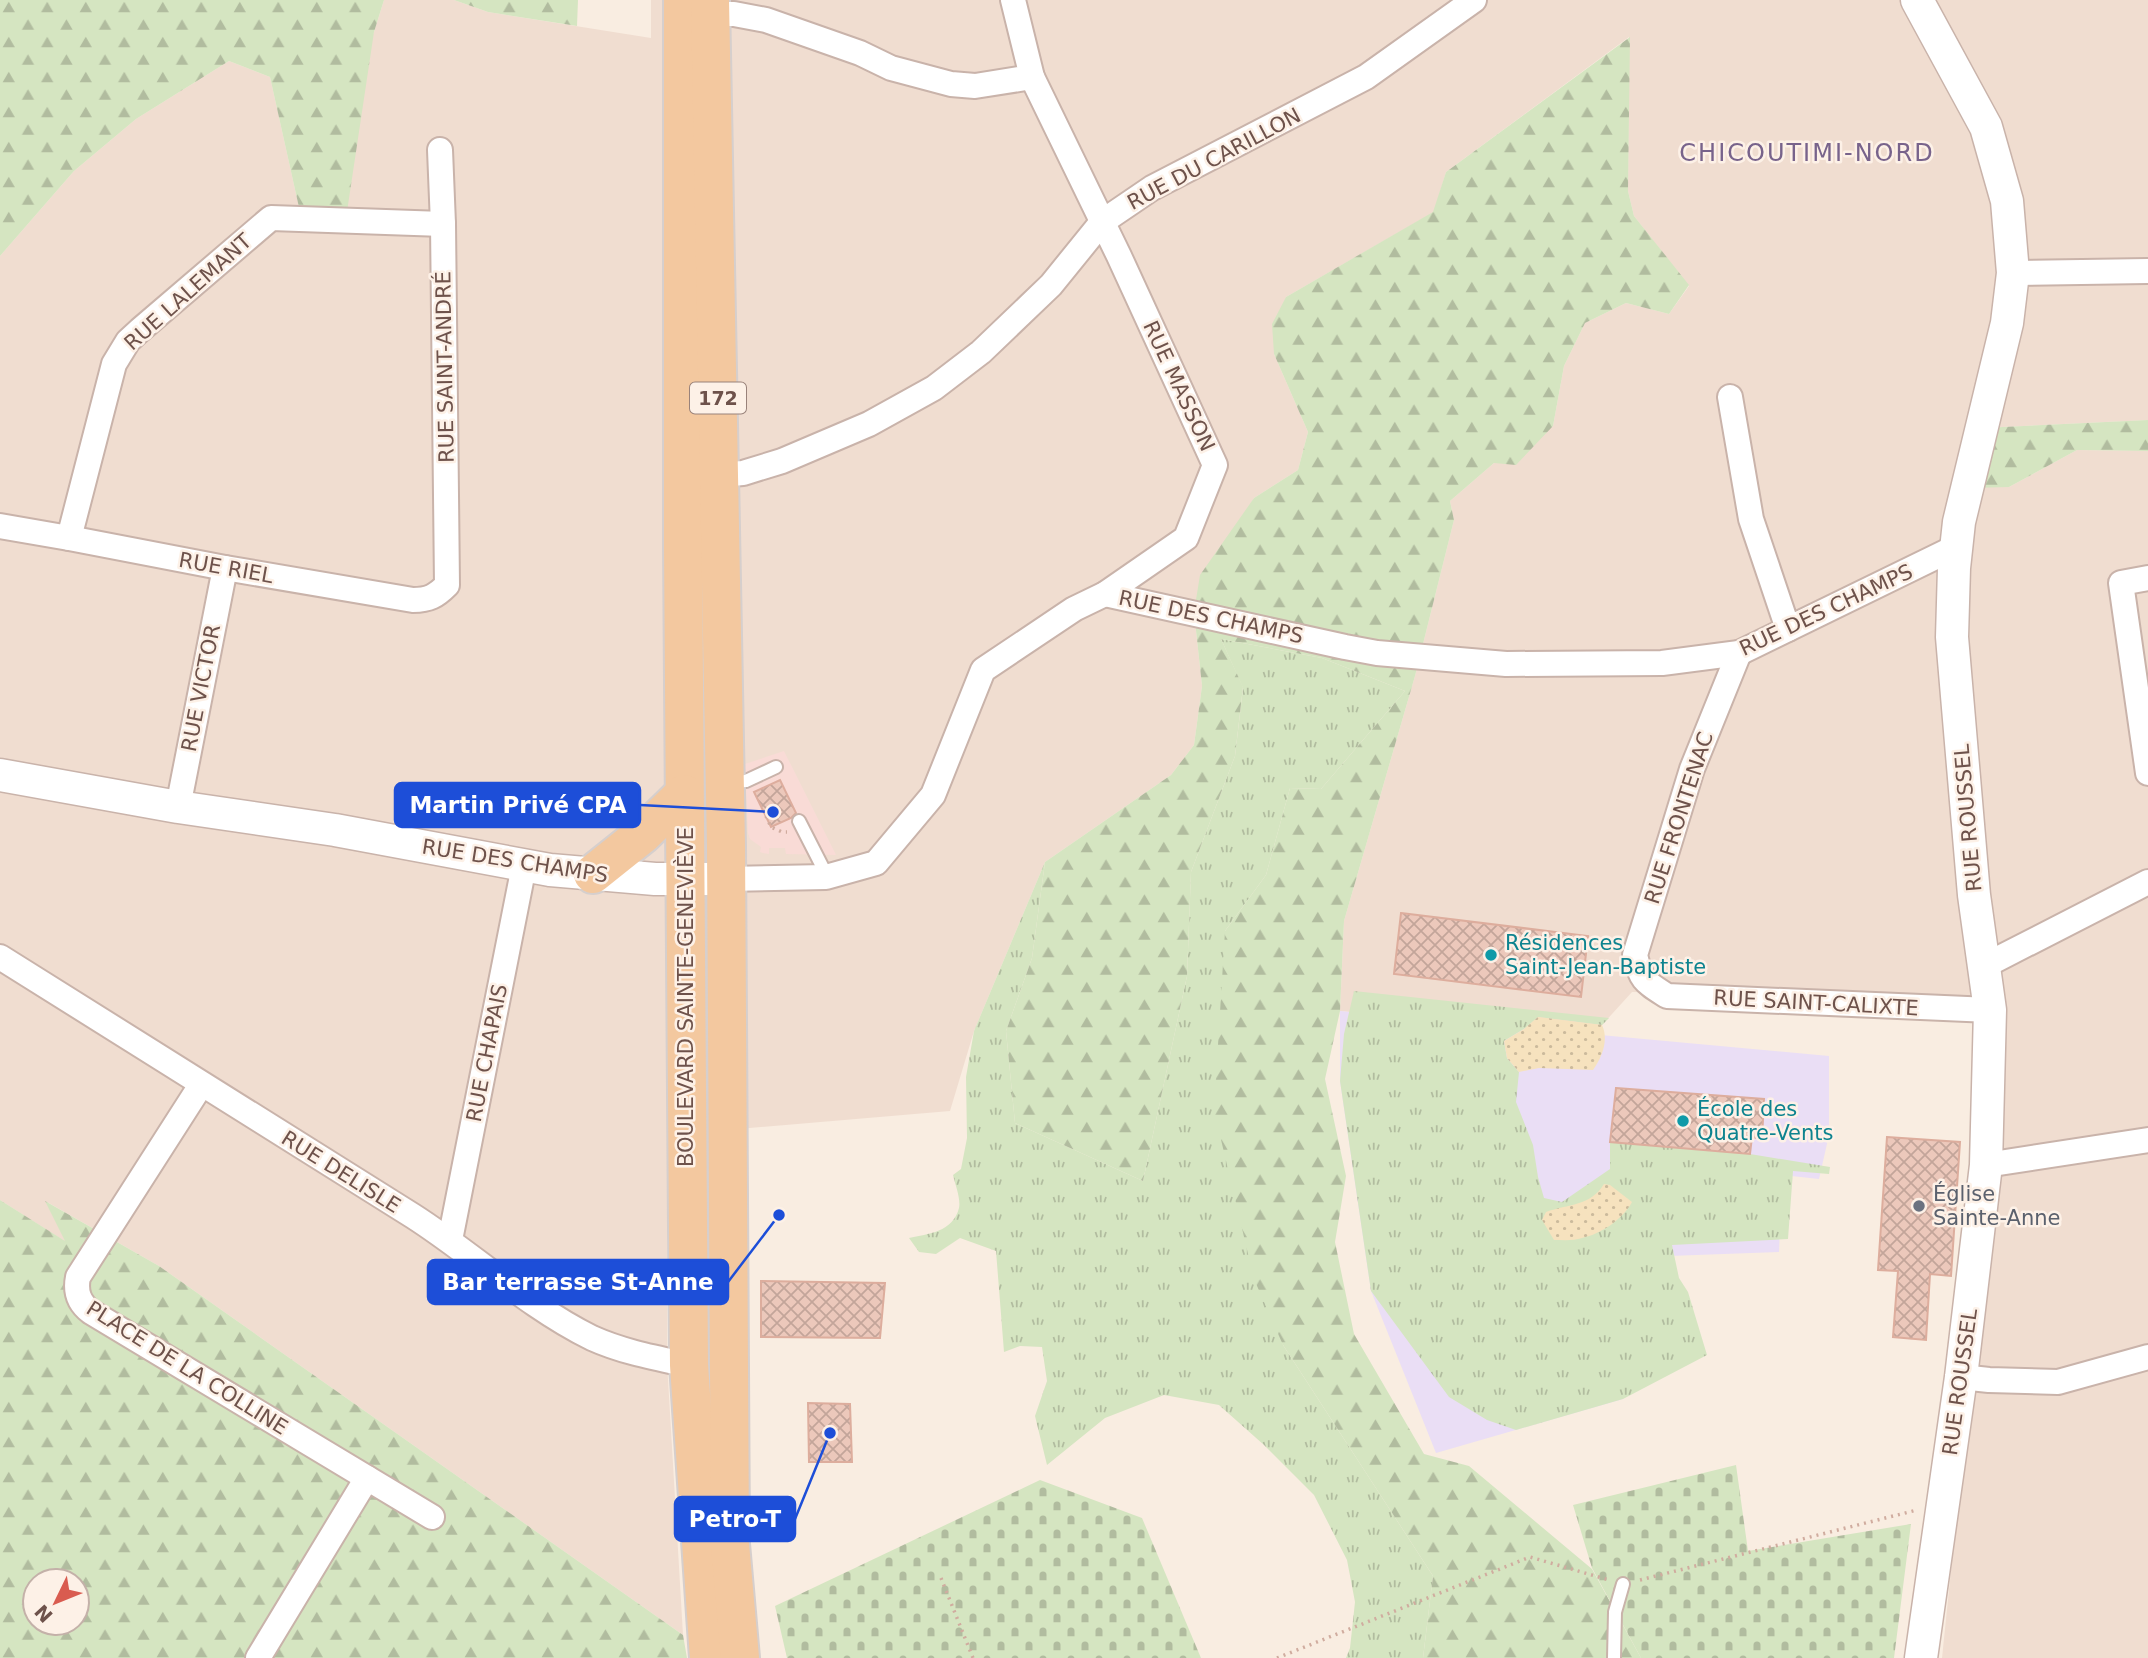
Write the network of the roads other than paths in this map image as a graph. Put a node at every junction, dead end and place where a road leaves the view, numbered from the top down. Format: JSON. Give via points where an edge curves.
{"nodes":[{"id":1,"x":1013,"y":0,"type":"edge"},
{"id":2,"x":1474,"y":0,"type":"edge"},
{"id":3,"x":1917,"y":0,"type":"edge"},
{"id":4,"x":701,"y":5,"type":"edge"},
{"id":5,"x":1032,"y":77,"type":"junction"},
{"id":6,"x":440,"y":150,"type":"dead end"},
{"id":7,"x":1102,"y":222,"type":"junction"},
{"id":8,"x":443,"y":223,"type":"junction"},
{"id":9,"x":2148,"y":271,"type":"edge"},
{"id":10,"x":2013,"y":273,"type":"junction"},
{"id":11,"x":1730,"y":397,"type":"dead end"},
{"id":12,"x":719,"y":475,"type":"junction"},
{"id":13,"x":0,"y":526,"type":"edge"},
{"id":14,"x":69,"y":538,"type":"junction"},
{"id":15,"x":1956,"y":547,"type":"junction"},
{"id":16,"x":225,"y":569,"type":"junction"},
{"id":17,"x":2148,"y":578,"type":"edge"},
{"id":18,"x":447,"y":585,"type":"joint"},
{"id":19,"x":1105,"y":594,"type":"junction"},
{"id":20,"x":1788,"y":629,"type":"junction"},
{"id":21,"x":1739,"y":653,"type":"junction"},
{"id":22,"x":776,"y":767,"type":"dead end"},
{"id":23,"x":2148,"y":773,"type":"edge"},
{"id":24,"x":0,"y":775,"type":"edge"},
{"id":25,"x":725,"y":782,"type":"junction"},
{"id":26,"x":684,"y":794,"type":"junction"},
{"id":27,"x":178,"y":807,"type":"junction"},
{"id":28,"x":799,"y":821,"type":"dead end"},
{"id":29,"x":524,"y":866,"type":"junction"},
{"id":30,"x":593,"y":874,"type":"junction"},
{"id":31,"x":826,"y":877,"type":"junction"},
{"id":32,"x":726,"y":879,"type":"junction"},
{"id":33,"x":686,"y":880,"type":"junction"},
{"id":34,"x":2148,"y":882,"type":"edge"},
{"id":35,"x":0,"y":957,"type":"edge"},
{"id":36,"x":1984,"y":966,"type":"junction"},
{"id":37,"x":1646,"y":983,"type":"joint"},
{"id":38,"x":1990,"y":1010,"type":"junction"},
{"id":39,"x":201,"y":1084,"type":"junction"},
{"id":40,"x":2148,"y":1140,"type":"edge"},
{"id":41,"x":1986,"y":1165,"type":"junction"},
{"id":42,"x":450,"y":1240,"type":"junction"},
{"id":43,"x":2148,"y":1357,"type":"edge"},
{"id":44,"x":689,"y":1365,"type":"junction"},
{"id":45,"x":1961,"y":1377,"type":"junction"},
{"id":46,"x":367,"y":1478,"type":"junction"},
{"id":47,"x":432,"y":1517,"type":"dead end"},
{"id":48,"x":1623,"y":1584,"type":"road end"},
{"id":49,"x":258,"y":1658,"type":"edge"},
{"id":50,"x":709,"y":1658,"type":"edge"},
{"id":51,"x":740,"y":1658,"type":"edge"},
{"id":52,"x":1614,"y":1658,"type":"edge"},
{"id":53,"x":1921,"y":1658,"type":"edge"}],
"edges":[{"from":1,"to":5,"type":"street","name":"RUE MASSON"},
{"from":2,"to":7,"type":"street","name":"RUE DU CARILLON","via":[[1366,77],[1152,188]]},
{"from":3,"to":10,"type":"street","name":"RUE ROUSSEL","via":[[1986,127],[2007,201]]},
{"from":4,"to":5,"type":"street","via":[[766,20],[891,68],[951,84],[975,86]]},
{"from":4,"to":12,"type":"main road","name":"BOULEVARD SAINTE-GENEVIÈVE","number":"172"},
{"from":4,"to":26,"type":"main road","name":"BOULEVARD SAINTE-GENEVIÈVE","number":"172"},
{"from":5,"to":7,"type":"street","name":"RUE MASSON"},
{"from":6,"to":8,"type":"street","name":"RUE SAINT-ANDRÉ"},
{"from":7,"to":12,"type":"street","name":"RUE DU CARILLON","via":[[1051,285],[981,352],[934,388],[869,424],[782,461],[743,474]]},
{"from":7,"to":19,"type":"street","name":"RUE MASSON","via":[[1215,465],[1186,538]]},
{"from":8,"to":14,"type":"street","name":"RUE LALEMANT","via":[[271,218],[128,341],[114,364]]},
{"from":8,"to":18,"type":"street","name":"RUE SAINT-ANDRÉ"},
{"from":9,"to":10,"type":"street"},
{"from":10,"to":15,"type":"street","name":"RUE ROUSSEL","via":[[2007,323]]},
{"from":11,"to":20,"type":"street","via":[[1751,519]]},
{"from":12,"to":25,"type":"main road","name":"BOULEVARD SAINTE-GENEVIÈVE","number":"172"},
{"from":13,"to":14,"type":"street","name":"RUE RIEL"},
{"from":14,"to":16,"type":"street","name":"RUE RIEL"},
{"from":15,"to":20,"type":"street","name":"RUE DES CHAMPS"},
{"from":15,"to":36,"type":"street","name":"RUE ROUSSEL","via":[[1952,637]]},
{"from":16,"to":18,"type":"street","name":"RUE RIEL","via":[[413,600],[436,596]]},
{"from":16,"to":27,"type":"street","name":"RUE VICTOR"},
{"from":17,"to":23,"type":"street","via":[[2121,583]]},
{"from":19,"to":21,"type":"street","name":"RUE DES CHAMPS","via":[[1345,647],[1437,658],[1506,664],[1662,663]]},
{"from":19,"to":31,"type":"street","name":"RUE DES CHAMPS","via":[[1074,609],[983,670],[933,795],[876,863]]},
{"from":20,"to":21,"type":"street","name":"RUE DES CHAMPS"},
{"from":21,"to":37,"type":"street","name":"RUE FRONTENAC","via":[[1692,769],[1635,955]]},
{"from":22,"to":25,"type":"lane","via":[[746,781]]},
{"from":24,"to":27,"type":"street","name":"RUE DES CHAMPS"},
{"from":25,"to":32,"type":"main road","name":"BOULEVARD SAINTE-GENEVIÈVE","number":"172"},
{"from":26,"to":30,"type":"main road"},
{"from":26,"to":33,"type":"main road","name":"BOULEVARD SAINTE-GENEVIÈVE","number":"172"},
{"from":27,"to":29,"type":"street","name":"RUE DES CHAMPS","via":[[335,830]]},
{"from":28,"to":31,"type":"lane"},
{"from":29,"to":30,"type":"street","name":"RUE DES CHAMPS"},
{"from":29,"to":42,"type":"street","name":"RUE CHAPAIS"},
{"from":30,"to":33,"type":"street","name":"RUE DES CHAMPS"},
{"from":31,"to":32,"type":"street","name":"RUE DES CHAMPS"},
{"from":32,"to":33,"type":"street","name":"RUE DES CHAMPS"},
{"from":32,"to":51,"type":"main road","name":"BOULEVARD SAINTE-GENEVIÈVE","number":"172","via":[[730,1544]]},
{"from":33,"to":44,"type":"main road","name":"BOULEVARD SAINTE-GENEVIÈVE","number":"172"},
{"from":34,"to":36,"type":"street"},
{"from":35,"to":39,"type":"street","name":"RUE DELISLE"},
{"from":36,"to":38,"type":"street","name":"RUE ROUSSEL"},
{"from":37,"to":38,"type":"street","name":"RUE SAINT-CALIXTE","via":[[1668,996]]},
{"from":38,"to":41,"type":"street","name":"RUE ROUSSEL"},
{"from":39,"to":42,"type":"street","name":"RUE DELISLE"},
{"from":39,"to":46,"type":"street","name":"PLACE DE LA COLLINE","via":[[78,1277],[80,1300],[91,1312]]},
{"from":40,"to":41,"type":"street"},
{"from":41,"to":45,"type":"street","name":"RUE ROUSSEL"},
{"from":42,"to":44,"type":"street","name":"RUE DELISLE","via":[[542,1309],[594,1339]]},
{"from":43,"to":45,"type":"street","via":[[2058,1382]]},
{"from":44,"to":50,"type":"main road","name":"BOULEVARD SAINTE-GENEVIÈVE","number":"172"},
{"from":45,"to":53,"type":"street","name":"RUE ROUSSEL"},
{"from":46,"to":47,"type":"street","name":"PLACE DE LA COLLINE"},
{"from":46,"to":49,"type":"street"},
{"from":48,"to":52,"type":"lane","via":[[1615,1612]]}]}
